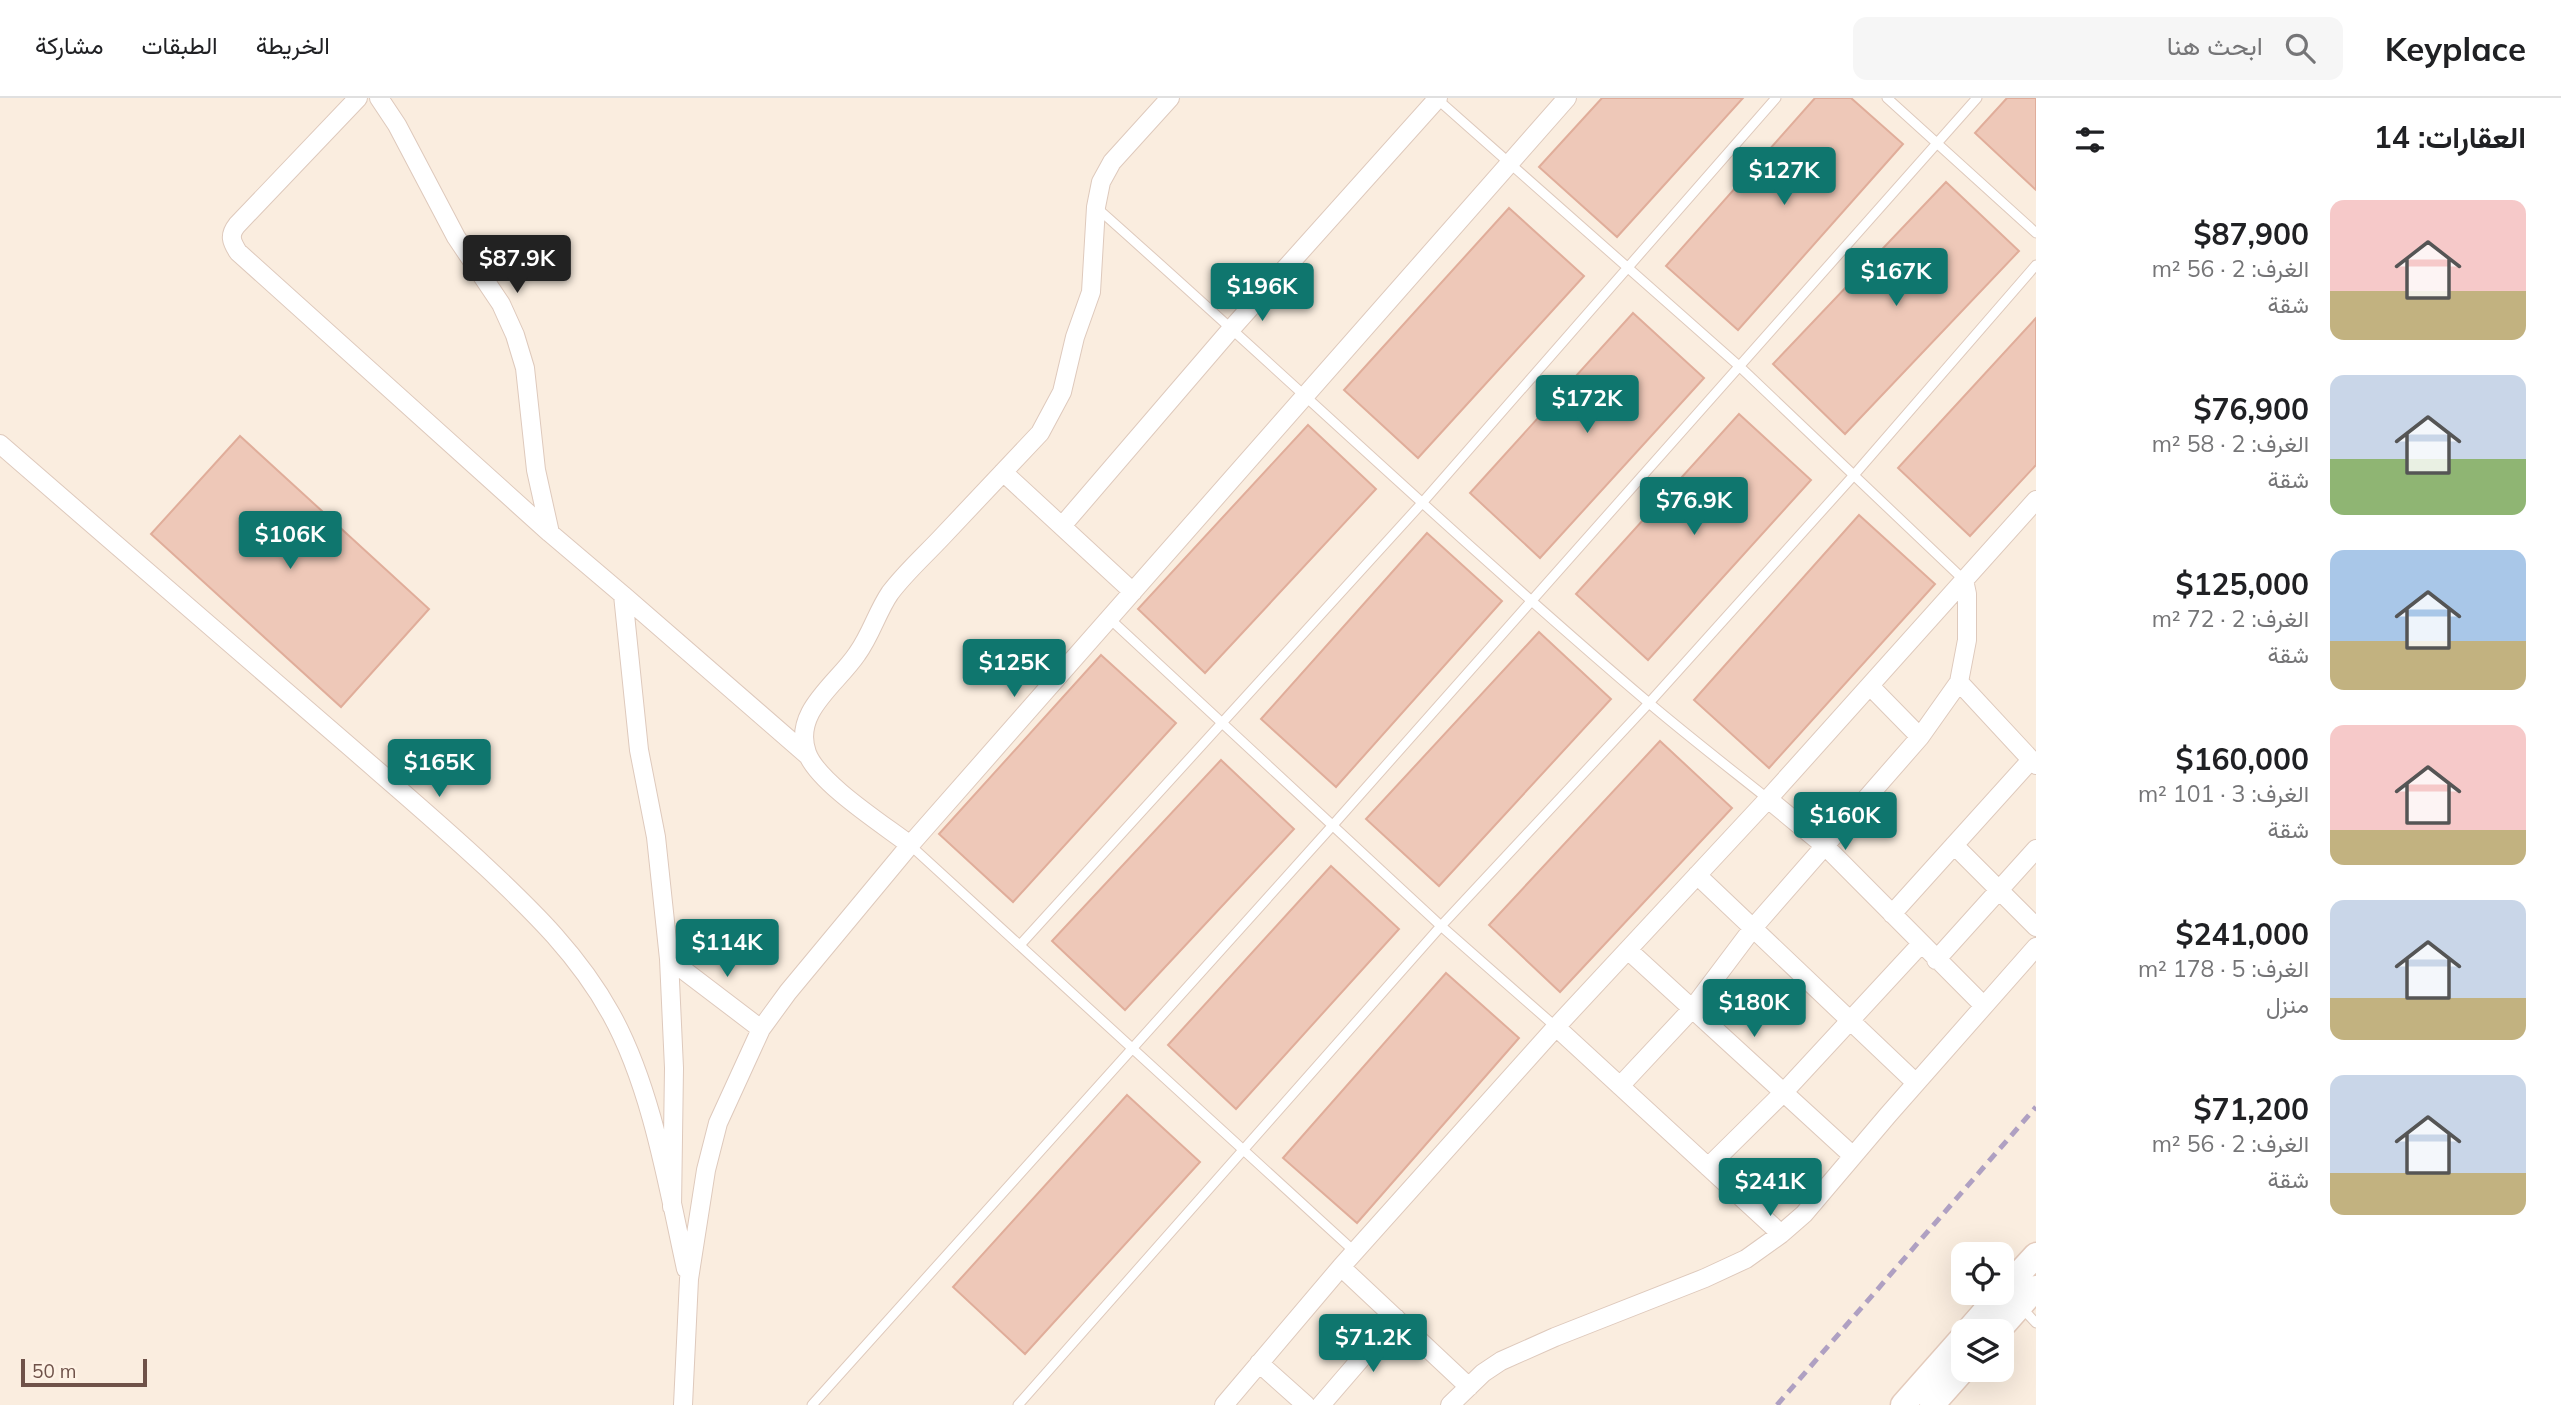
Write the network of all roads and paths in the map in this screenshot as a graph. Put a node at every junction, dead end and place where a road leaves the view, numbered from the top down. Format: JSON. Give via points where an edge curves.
{"nodes":[{"id":1,"x":358,"y":98,"type":"edge"},
{"id":2,"x":379,"y":98,"type":"edge"},
{"id":3,"x":1170,"y":98,"type":"edge"},
{"id":4,"x":1437,"y":98,"type":"edge"},
{"id":5,"x":1567,"y":98,"type":"edge"},
{"id":6,"x":1776,"y":98,"type":"edge"},
{"id":7,"x":1887,"y":98,"type":"edge"},
{"id":8,"x":1977,"y":98,"type":"edge"},
{"id":9,"x":1937,"y":144,"type":"junction"},
{"id":10,"x":1509,"y":164,"type":"junction"},
{"id":11,"x":1096,"y":207,"type":"junction"},
{"id":12,"x":2036,"y":233,"type":"edge"},
{"id":13,"x":2036,"y":265,"type":"edge"},
{"id":14,"x":1625,"y":268,"type":"junction"},
{"id":15,"x":1232,"y":328,"type":"junction"},
{"id":16,"x":1739,"y":366,"type":"junction"},
{"id":17,"x":1304,"y":397,"type":"junction"},
{"id":18,"x":0,"y":444,"type":"edge"},
{"id":19,"x":1003,"y":472,"type":"junction"},
{"id":20,"x":1854,"y":475,"type":"junction"},
{"id":21,"x":2036,"y":500,"type":"edge"},
{"id":22,"x":1422,"y":503,"type":"junction"},
{"id":23,"x":1062,"y":526,"type":"junction"},
{"id":24,"x":550,"y":533,"type":"junction"},
{"id":25,"x":1964,"y":580,"type":"junction"},
{"id":26,"x":1133,"y":592,"type":"junction"},
{"id":27,"x":624,"y":595,"type":"junction"},
{"id":28,"x":1534,"y":600,"type":"junction"},
{"id":29,"x":1110,"y":619,"type":"junction"},
{"id":30,"x":1959,"y":682,"type":"junction"},
{"id":31,"x":1870,"y":686,"type":"junction"},
{"id":32,"x":1649,"y":703,"type":"junction"},
{"id":33,"x":1221,"y":723,"type":"junction"},
{"id":34,"x":1920,"y":737,"type":"junction"},
{"id":35,"x":807,"y":755,"type":"junction"},
{"id":36,"x":2034,"y":762,"type":"edge"},
{"id":37,"x":1768,"y":799,"type":"junction"},
{"id":38,"x":1333,"y":825,"type":"junction"},
{"id":39,"x":910,"y":845,"type":"junction"},
{"id":40,"x":1954,"y":845,"type":"junction"},
{"id":41,"x":1825,"y":846,"type":"junction"},
{"id":42,"x":2036,"y":849,"type":"edge"},
{"id":43,"x":1697,"y":875,"type":"junction"},
{"id":44,"x":2000,"y":891,"type":"junction"},
{"id":45,"x":1892,"y":914,"type":"junction"},
{"id":46,"x":1441,"y":926,"type":"junction"},
{"id":47,"x":2036,"y":927,"type":"edge"},
{"id":48,"x":1753,"y":928,"type":"junction"},
{"id":49,"x":1020,"y":945,"type":"junction"},
{"id":50,"x":1920,"y":945,"type":"junction"},
{"id":51,"x":2036,"y":947,"type":"edge"},
{"id":52,"x":1628,"y":950,"type":"junction"},
{"id":53,"x":669,"y":959,"type":"junction"},
{"id":54,"x":1937,"y":960,"type":"junction"},
{"id":55,"x":1984,"y":1006,"type":"junction"},
{"id":56,"x":1692,"y":1009,"type":"junction"},
{"id":57,"x":1850,"y":1020,"type":"junction"},
{"id":58,"x":1556,"y":1027,"type":"junction"},
{"id":59,"x":761,"y":1029,"type":"junction"},
{"id":60,"x":1132,"y":1050,"type":"junction"},
{"id":61,"x":1916,"y":1083,"type":"junction"},
{"id":62,"x":1620,"y":1086,"type":"junction"},
{"id":63,"x":1784,"y":1092,"type":"junction"},
{"id":64,"x":1244,"y":1149,"type":"junction"},
{"id":65,"x":1853,"y":1156,"type":"junction"},
{"id":66,"x":1708,"y":1167,"type":"junction"},
{"id":67,"x":672,"y":1207,"type":"junction"},
{"id":68,"x":1781,"y":1234,"type":"junction"},
{"id":69,"x":1355,"y":1252,"type":"junction"},
{"id":70,"x":2036,"y":1255,"type":"edge"},
{"id":71,"x":1340,"y":1267,"type":"junction"},
{"id":72,"x":689,"y":1279,"type":"junction"},
{"id":73,"x":2016,"y":1299,"type":"edge"},
{"id":74,"x":1396,"y":1318,"type":"junction"},
{"id":75,"x":1986,"y":1319,"type":"edge"},
{"id":76,"x":2004,"y":1319,"type":"edge"},
{"id":77,"x":1951,"y":1351,"type":"edge"},
{"id":78,"x":1259,"y":1363,"type":"junction"},
{"id":79,"x":1952,"y":1382,"type":"edge"},
{"id":80,"x":1469,"y":1387,"type":"junction"},
{"id":81,"x":683,"y":1405,"type":"edge"},
{"id":82,"x":811,"y":1405,"type":"edge"},
{"id":83,"x":1018,"y":1405,"type":"edge"},
{"id":84,"x":1224,"y":1405,"type":"edge"},
{"id":85,"x":1306,"y":1405,"type":"edge"},
{"id":86,"x":1321,"y":1405,"type":"edge"},
{"id":87,"x":1450,"y":1405,"type":"edge"},
{"id":88,"x":1903,"y":1405,"type":"edge"},
{"id":89,"x":1932,"y":1405,"type":"edge"}],
"edges":[{"from":1,"to":24,"type":"street","via":[[237,225],[232,231],[234,246]]},
{"from":2,"to":24,"type":"street","via":[[512,327],[525,368],[536,470]]},
{"from":3,"to":11,"type":"street","via":[[1106,171]]},
{"from":4,"to":10,"type":"lane"},
{"from":4,"to":15,"type":"street"},
{"from":5,"to":10,"type":"street"},
{"from":6,"to":14,"type":"lane"},
{"from":7,"to":9,"type":"lane"},
{"from":8,"to":9,"type":"lane"},
{"from":9,"to":12,"type":"lane"},
{"from":9,"to":16,"type":"lane"},
{"from":10,"to":14,"type":"lane"},
{"from":10,"to":17,"type":"street"},
{"from":11,"to":15,"type":"lane"},
{"from":11,"to":19,"type":"street","via":[[1091,292],[1062,392],[1040,433]]},
{"from":13,"to":20,"type":"lane"},
{"from":14,"to":16,"type":"lane"},
{"from":14,"to":22,"type":"lane"},
{"from":15,"to":17,"type":"lane"},
{"from":15,"to":23,"type":"street"},
{"from":16,"to":20,"type":"lane"},
{"from":16,"to":28,"type":"lane"},
{"from":17,"to":22,"type":"lane"},
{"from":17,"to":26,"type":"street"},
{"from":18,"to":67,"type":"street","via":[[446,830],[559,939],[599,993],[625,1042],[645,1099]]},
{"from":19,"to":23,"type":"street"},
{"from":19,"to":35,"type":"street","via":[[891,593],[856,657],[813,706],[804,737]]},
{"from":20,"to":25,"type":"lane"},
{"from":20,"to":32,"type":"lane"},
{"from":21,"to":25,"type":"street"},
{"from":22,"to":28,"type":"lane"},
{"from":22,"to":33,"type":"lane"},
{"from":23,"to":26,"type":"street"},
{"from":24,"to":27,"type":"street"},
{"from":25,"to":30,"type":"street","via":[[1967,640]]},
{"from":25,"to":31,"type":"street"},
{"from":26,"to":29,"type":"street"},
{"from":27,"to":35,"type":"street"},
{"from":27,"to":53,"type":"street","via":[[639,750],[656,836]]},
{"from":28,"to":32,"type":"lane"},
{"from":28,"to":38,"type":"lane"},
{"from":29,"to":33,"type":"lane"},
{"from":29,"to":39,"type":"street"},
{"from":30,"to":34,"type":"street"},
{"from":30,"to":36,"type":"street"},
{"from":31,"to":34,"type":"street"},
{"from":31,"to":37,"type":"street"},
{"from":32,"to":37,"type":"lane"},
{"from":32,"to":46,"type":"lane"},
{"from":33,"to":38,"type":"lane"},
{"from":33,"to":49,"type":"lane"},
{"from":34,"to":41,"type":"street"},
{"from":35,"to":39,"type":"street","via":[[832,785]]},
{"from":36,"to":40,"type":"street"},
{"from":37,"to":41,"type":"street"},
{"from":37,"to":43,"type":"street"},
{"from":38,"to":46,"type":"lane"},
{"from":38,"to":60,"type":"lane"},
{"from":39,"to":49,"type":"lane"},
{"from":39,"to":59,"type":"street"},
{"from":40,"to":44,"type":"street"},
{"from":40,"to":45,"type":"street"},
{"from":41,"to":45,"type":"street"},
{"from":41,"to":48,"type":"street"},
{"from":42,"to":44,"type":"street"},
{"from":43,"to":48,"type":"street"},
{"from":43,"to":52,"type":"street"},
{"from":44,"to":47,"type":"street"},
{"from":44,"to":54,"type":"street"},
{"from":45,"to":50,"type":"street"},
{"from":46,"to":58,"type":"lane"},
{"from":46,"to":64,"type":"lane"},
{"from":48,"to":56,"type":"street"},
{"from":48,"to":57,"type":"street"},
{"from":49,"to":60,"type":"lane"},
{"from":50,"to":54,"type":"street"},
{"from":50,"to":57,"type":"street"},
{"from":51,"to":55,"type":"street"},
{"from":52,"to":56,"type":"street"},
{"from":52,"to":58,"type":"street"},
{"from":53,"to":59,"type":"street"},
{"from":53,"to":67,"type":"street"},
{"from":54,"to":55,"type":"street"},
{"from":55,"to":61,"type":"street"},
{"from":56,"to":62,"type":"street"},
{"from":56,"to":63,"type":"street"},
{"from":57,"to":61,"type":"street"},
{"from":57,"to":63,"type":"street"},
{"from":58,"to":62,"type":"street"},
{"from":58,"to":69,"type":"street"},
{"from":59,"to":72,"type":"street","via":[[718,1123]]},
{"from":60,"to":64,"type":"lane"},
{"from":60,"to":82,"type":"lane"},
{"from":61,"to":65,"type":"street"},
{"from":62,"to":66,"type":"street"},
{"from":63,"to":65,"type":"street"},
{"from":63,"to":66,"type":"street"},
{"from":64,"to":69,"type":"lane"},
{"from":64,"to":83,"type":"lane"},
{"from":65,"to":68,"type":"street"},
{"from":66,"to":68,"type":"street"},
{"from":67,"to":72,"type":"street"},
{"from":68,"to":80,"type":"street","via":[[1746,1259],[1501,1361]]},
{"from":69,"to":71,"type":"street"},
{"from":70,"to":73,"type":"main road"},
{"from":71,"to":74,"type":"street"},
{"from":71,"to":78,"type":"street"},
{"from":72,"to":81,"type":"street"},
{"from":73,"to":75,"type":"main road"},
{"from":73,"to":76,"type":"main road"},
{"from":74,"to":80,"type":"street"},
{"from":74,"to":86,"type":"street"},
{"from":77,"to":88,"type":"main road"},
{"from":78,"to":84,"type":"street"},
{"from":78,"to":85,"type":"street"},
{"from":79,"to":89,"type":"main road"},
{"from":80,"to":87,"type":"street"}]}
